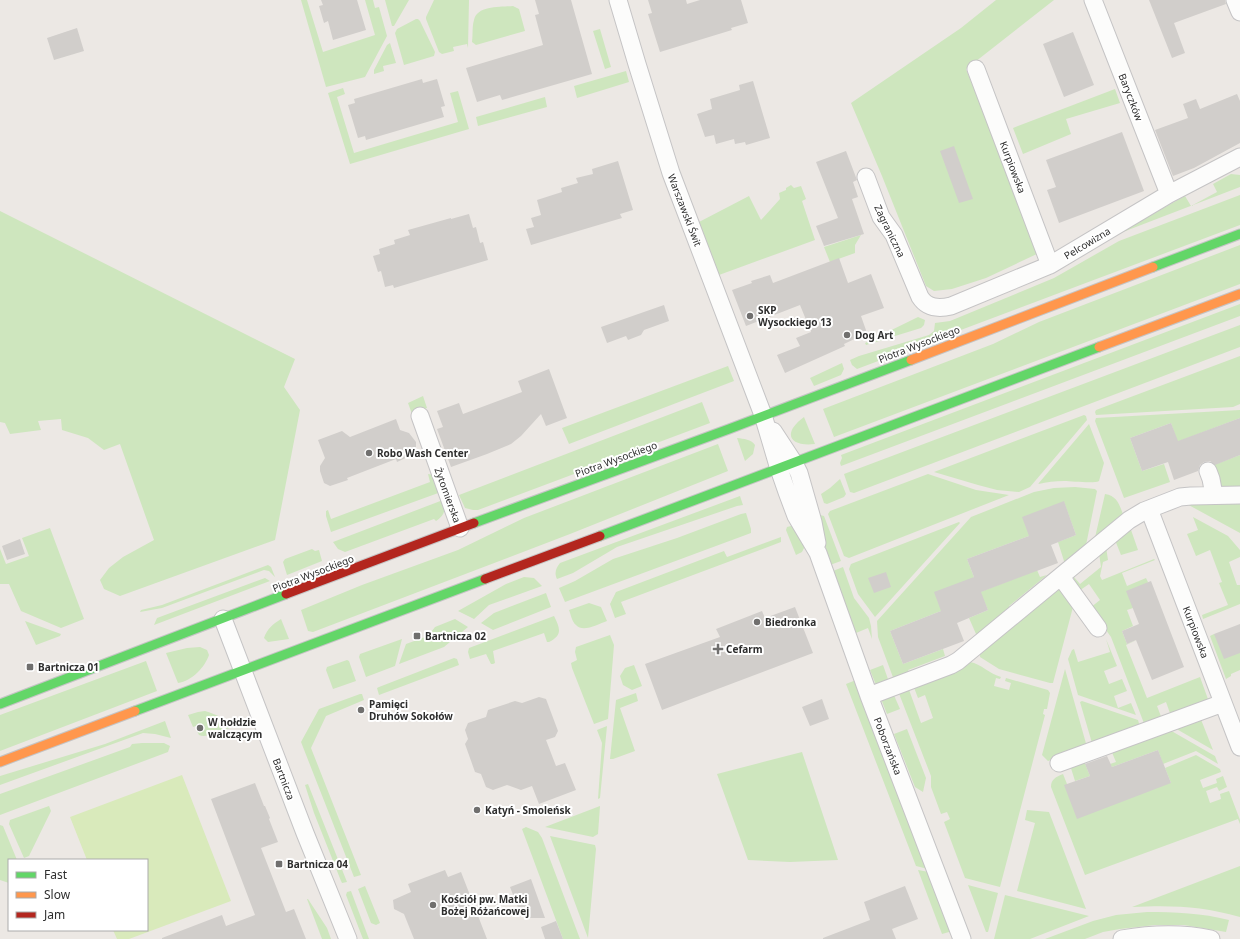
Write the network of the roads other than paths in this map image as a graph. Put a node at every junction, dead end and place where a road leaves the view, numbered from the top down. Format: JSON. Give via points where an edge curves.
{"nodes":[{"id":1,"x":618,"y":0,"type":"edge"},
{"id":2,"x":1094,"y":0,"type":"edge"},
{"id":3,"x":1235,"y":0,"type":"edge"},
{"id":4,"x":1240,"y":12,"type":"edge"},
{"id":5,"x":976,"y":69,"type":"dead end"},
{"id":6,"x":1240,"y":157,"type":"edge"},
{"id":7,"x":866,"y":177,"type":"dead end"},
{"id":8,"x":1169,"y":194,"type":"junction"},
{"id":9,"x":1240,"y":234,"type":"edge"},
{"id":10,"x":1050,"y":265,"type":"junction"},
{"id":11,"x":1240,"y":294,"type":"edge"},
{"id":12,"x":926,"y":305,"type":"joint"},
{"id":13,"x":763,"y":415,"type":"junction"},
{"id":14,"x":420,"y":416,"type":"dead end"},
{"id":15,"x":786,"y":466,"type":"junction"},
{"id":16,"x":1208,"y":471,"type":"dead end"},
{"id":17,"x":1214,"y":495,"type":"junction"},
{"id":18,"x":1240,"y":495,"type":"edge"},
{"id":19,"x":1150,"y":513,"type":"junction"},
{"id":20,"x":460,"y":528,"type":"junction"},
{"id":21,"x":1061,"y":577,"type":"junction"},
{"id":22,"x":223,"y":619,"type":"junction"},
{"id":23,"x":1098,"y":628,"type":"dead end"},
{"id":24,"x":242,"y":671,"type":"junction"},
{"id":25,"x":869,"y":696,"type":"junction"},
{"id":26,"x":1223,"y":703,"type":"junction"},
{"id":27,"x":0,"y":704,"type":"edge"},
{"id":28,"x":1240,"y":747,"type":"edge"},
{"id":29,"x":0,"y":762,"type":"edge"},
{"id":30,"x":1059,"y":763,"type":"dead end"},
{"id":31,"x":957,"y":938,"type":"edge"},
{"id":32,"x":348,"y":939,"type":"edge"},
{"id":33,"x":1122,"y":939,"type":"edge"},
{"id":34,"x":1211,"y":939,"type":"edge"}],
"edges":[{"from":1,"to":13,"type":"street","name":"Warszawski Świt","via":[[671,173]]},
{"from":2,"to":8,"type":"street","name":"Baryczków"},
{"from":3,"to":4,"type":"street"},
{"from":5,"to":10,"type":"street","name":"Kurpiowska"},
{"from":6,"to":8,"type":"street","name":"Pelcowizna"},
{"from":7,"to":12,"type":"street","name":"Zagraniczna","via":[[881,218],[894,235],[920,297]]},
{"from":8,"to":10,"type":"street","name":"Pelcowizna"},
{"from":9,"to":13,"type":"main road","name":"Piotra Wysockiego"},
{"from":10,"to":12,"type":"street","name":"Pelcowizna","via":[[951,306],[938,308]]},
{"from":11,"to":15,"type":"main road"},
{"from":13,"to":15,"type":"street","name":"Poborzańska"},
{"from":13,"to":20,"type":"main road","name":"Piotra Wysockiego"},
{"from":14,"to":20,"type":"street","name":"Żytomierska"},
{"from":15,"to":24,"type":"main road"},
{"from":15,"to":25,"type":"street","name":"Poborzańska","via":[[796,516],[818,553]]},
{"from":16,"to":17,"type":"street"},
{"from":17,"to":18,"type":"street"},
{"from":17,"to":19,"type":"street","via":[[1184,496]]},
{"from":19,"to":21,"type":"street","via":[[1129,520]]},
{"from":19,"to":26,"type":"street","name":"Kurpiowska"},
{"from":20,"to":22,"type":"main road","name":"Piotra Wysockiego"},
{"from":21,"to":23,"type":"street"},
{"from":21,"to":25,"type":"street","via":[[958,661]]},
{"from":22,"to":24,"type":"street","name":"Bartnicza"},
{"from":22,"to":27,"type":"main road","name":"Piotra Wysockiego"},
{"from":24,"to":29,"type":"main road"},
{"from":24,"to":32,"type":"street","name":"Bartnicza"},
{"from":25,"to":31,"type":"street","name":"Poborzańska"},
{"from":26,"to":28,"type":"street","name":"Kurpiowska"},
{"from":26,"to":30,"type":"street"},
{"from":33,"to":34,"type":"street","via":[[1182,935]]}]}
